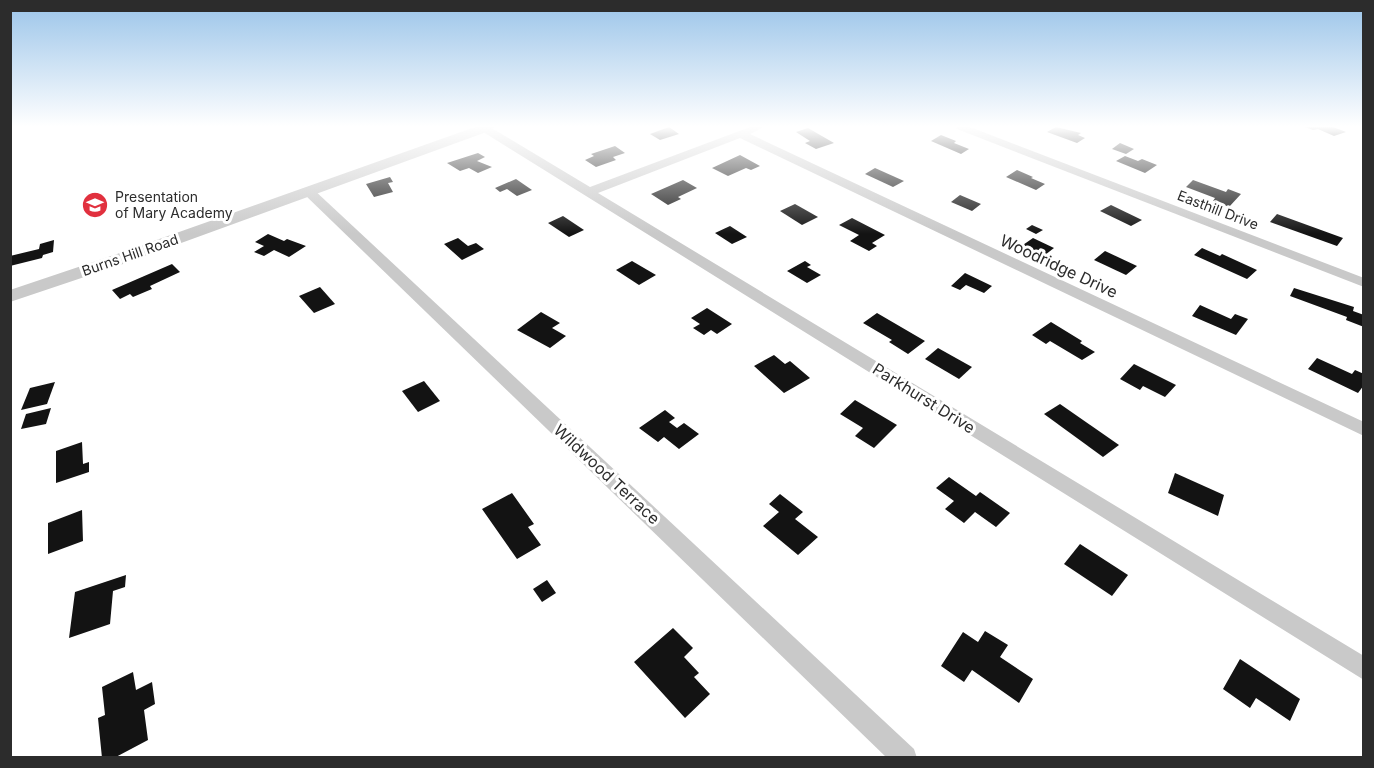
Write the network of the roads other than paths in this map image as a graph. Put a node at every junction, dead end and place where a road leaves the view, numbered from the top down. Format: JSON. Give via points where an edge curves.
{"nodes":[{"id":1,"x":386,"y":163,"type":"edge"},
{"id":2,"x":542,"y":163,"type":"edge"},
{"id":3,"x":665,"y":163,"type":"edge"},
{"id":4,"x":801,"y":163,"type":"edge"},
{"id":5,"x":1054,"y":163,"type":"edge"},
{"id":6,"x":308,"y":191,"type":"junction"},
{"id":7,"x":589,"y":192,"type":"junction"},
{"id":8,"x":1364,"y":283,"type":"edge"},
{"id":9,"x":10,"y":296,"type":"edge"},
{"id":10,"x":1364,"y":430,"type":"edge"},
{"id":11,"x":1364,"y":669,"type":"edge"},
{"id":12,"x":905,"y":758,"type":"edge"}],
"edges":[{"from":1,"to":6,"type":"street","name":"Burns Hill Road"},
{"from":2,"to":7,"type":"street","name":"Parkhurst Drive"},
{"from":3,"to":7,"type":"street"},
{"from":4,"to":10,"type":"street","name":"Woodridge Drive"},
{"from":5,"to":8,"type":"street","name":"Easthill Drive"},
{"from":6,"to":9,"type":"street","name":"Burns Hill Road"},
{"from":6,"to":12,"type":"street","name":"Wildwood Terrace"},
{"from":7,"to":11,"type":"street","name":"Parkhurst Drive"}]}
